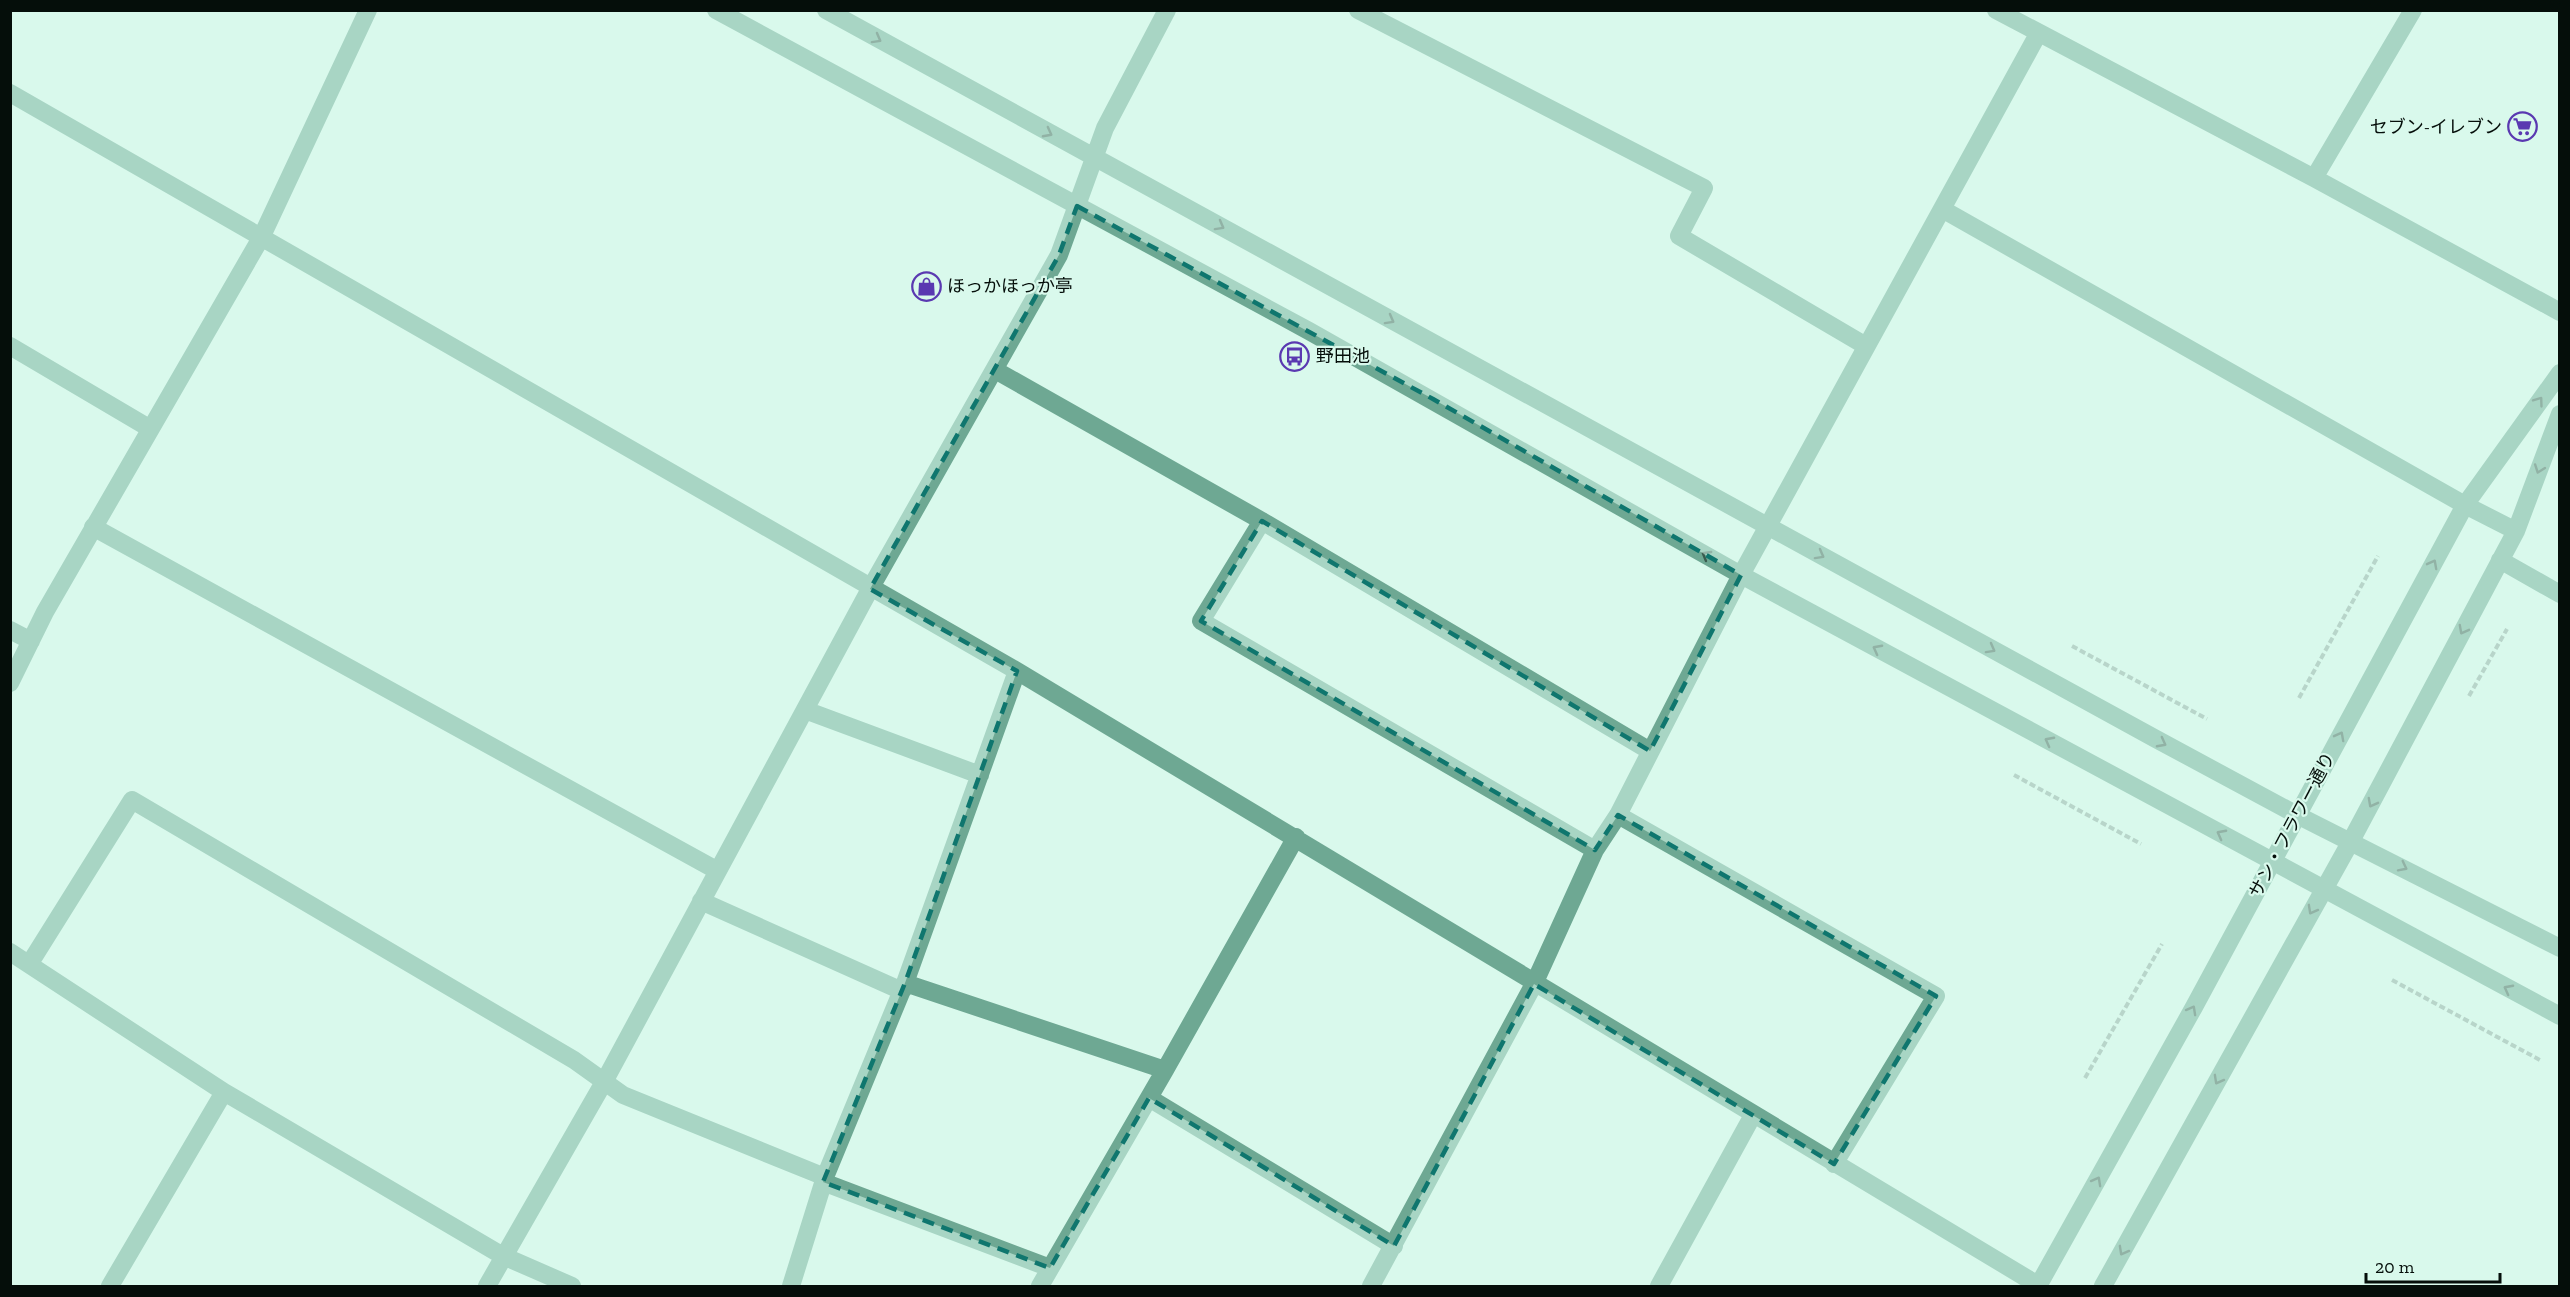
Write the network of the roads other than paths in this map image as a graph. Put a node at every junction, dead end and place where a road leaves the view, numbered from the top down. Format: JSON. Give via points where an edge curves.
{"nodes":[{"id":1,"x":368,"y":10,"type":"edge"},
{"id":2,"x":716,"y":10,"type":"edge"},
{"id":3,"x":826,"y":10,"type":"edge"},
{"id":4,"x":1167,"y":10,"type":"edge"},
{"id":5,"x":1358,"y":10,"type":"edge"},
{"id":6,"x":1996,"y":10,"type":"edge"},
{"id":7,"x":2413,"y":10,"type":"edge"},
{"id":8,"x":2038,"y":34,"type":"junction"},
{"id":9,"x":10,"y":93,"type":"edge"},
{"id":10,"x":1094,"y":156,"type":"junction"},
{"id":11,"x":2314,"y":178,"type":"junction"},
{"id":12,"x":1077,"y":206,"type":"junction"},
{"id":13,"x":1942,"y":209,"type":"junction"},
{"id":14,"x":262,"y":236,"type":"junction"},
{"id":15,"x":2559,"y":312,"type":"edge"},
{"id":16,"x":10,"y":346,"type":"edge"},
{"id":17,"x":1866,"y":346,"type":"junction"},
{"id":18,"x":995,"y":370,"type":"junction"},
{"id":19,"x":2559,"y":373,"type":"edge"},
{"id":20,"x":2559,"y":414,"type":"edge"},
{"id":21,"x":149,"y":428,"type":"junction"},
{"id":22,"x":2465,"y":505,"type":"junction"},
{"id":23,"x":1262,"y":521,"type":"junction"},
{"id":24,"x":93,"y":527,"type":"junction"},
{"id":25,"x":1768,"y":527,"type":"junction"},
{"id":26,"x":2516,"y":531,"type":"junction"},
{"id":27,"x":2500,"y":560,"type":"junction"},
{"id":28,"x":1741,"y":575,"type":"junction"},
{"id":29,"x":870,"y":588,"type":"junction"},
{"id":30,"x":2559,"y":594,"type":"edge"},
{"id":31,"x":10,"y":630,"type":"edge"},
{"id":32,"x":31,"y":641,"type":"junction"},
{"id":33,"x":1017,"y":671,"type":"junction"},
{"id":34,"x":10,"y":683,"type":"edge"},
{"id":35,"x":805,"y":710,"type":"junction"},
{"id":36,"x":1650,"y":751,"type":"junction"},
{"id":37,"x":980,"y":775,"type":"junction"},
{"id":38,"x":1618,"y":815,"type":"junction"},
{"id":39,"x":2297,"y":815,"type":"junction"},
{"id":40,"x":1296,"y":837,"type":"junction"},
{"id":41,"x":2351,"y":840,"type":"junction"},
{"id":42,"x":1595,"y":850,"type":"junction"},
{"id":43,"x":2272,"y":861,"type":"junction"},
{"id":44,"x":718,"y":871,"type":"junction"},
{"id":45,"x":2324,"y":889,"type":"junction"},
{"id":46,"x":701,"y":901,"type":"junction"},
{"id":47,"x":2559,"y":948,"type":"edge"},
{"id":48,"x":10,"y":952,"type":"edge"},
{"id":49,"x":30,"y":963,"type":"junction"},
{"id":50,"x":1534,"y":984,"type":"junction"},
{"id":51,"x":904,"y":987,"type":"junction"},
{"id":52,"x":2559,"y":1017,"type":"edge"},
{"id":53,"x":1165,"y":1070,"type":"junction"},
{"id":54,"x":604,"y":1082,"type":"junction"},
{"id":55,"x":224,"y":1092,"type":"junction"},
{"id":56,"x":1149,"y":1098,"type":"junction"},
{"id":57,"x":1753,"y":1115,"type":"junction"},
{"id":58,"x":1834,"y":1164,"type":"junction"},
{"id":59,"x":824,"y":1179,"type":"junction"},
{"id":60,"x":1394,"y":1246,"type":"junction"},
{"id":61,"x":503,"y":1256,"type":"junction"},
{"id":62,"x":1050,"y":1268,"type":"junction"},
{"id":63,"x":2038,"y":1286,"type":"edge"},
{"id":64,"x":110,"y":1287,"type":"edge"},
{"id":65,"x":487,"y":1287,"type":"edge"},
{"id":66,"x":572,"y":1287,"type":"edge"},
{"id":67,"x":791,"y":1287,"type":"edge"},
{"id":68,"x":1040,"y":1287,"type":"edge"},
{"id":69,"x":1371,"y":1287,"type":"edge"},
{"id":70,"x":1659,"y":1287,"type":"edge"},
{"id":71,"x":2103,"y":1287,"type":"edge"}],
"edges":[{"from":1,"to":14,"type":"street"},
{"from":2,"to":12,"type":"street"},
{"from":3,"to":10,"type":"street","one_way":true},
{"from":4,"to":10,"type":"street"},
{"from":5,"to":17,"type":"street","via":[[1704,188],[1680,236]]},
{"from":6,"to":8,"type":"street"},
{"from":7,"to":11,"type":"street"},
{"from":8,"to":11,"type":"street"},
{"from":8,"to":13,"type":"street"},
{"from":9,"to":14,"type":"street"},
{"from":10,"to":12,"type":"street"},
{"from":10,"to":25,"type":"street","one_way":true},
{"from":11,"to":15,"type":"street"},
{"from":12,"to":18,"type":"street","via":[[1059,255]]},
{"from":28,"to":12,"type":"street","one_way":true,"via":[[1422,393]]},
{"from":13,"to":17,"type":"street"},
{"from":13,"to":22,"type":"street"},
{"from":14,"to":21,"type":"street"},
{"from":14,"to":29,"type":"street"},
{"from":16,"to":21,"type":"street"},
{"from":17,"to":25,"type":"street"},
{"from":18,"to":23,"type":"street"},
{"from":18,"to":29,"type":"street"},
{"from":22,"to":19,"type":"street","name":"サン・フラワー通り","one_way":true},
{"from":20,"to":26,"type":"street","one_way":true},
{"from":21,"to":24,"type":"street"},
{"from":22,"to":26,"type":"street"},
{"from":39,"to":22,"type":"street","name":"サン・フラワー通り","one_way":true},
{"from":23,"to":36,"type":"street"},
{"from":23,"to":42,"type":"street","via":[[1201,621]]},
{"from":24,"to":32,"type":"street"},
{"from":24,"to":44,"type":"street"},
{"from":25,"to":28,"type":"street"},
{"from":25,"to":39,"type":"street","one_way":true},
{"from":26,"to":27,"type":"street"},
{"from":27,"to":30,"type":"street"},
{"from":27,"to":41,"type":"street","one_way":true},
{"from":28,"to":36,"type":"street"},
{"from":43,"to":28,"type":"street","one_way":true},
{"from":29,"to":33,"type":"street"},
{"from":29,"to":35,"type":"street"},
{"from":31,"to":32,"type":"street"},
{"from":32,"to":34,"type":"street"},
{"from":33,"to":37,"type":"street"},
{"from":33,"to":40,"type":"street"},
{"from":35,"to":37,"type":"street"},
{"from":35,"to":44,"type":"street"},
{"from":36,"to":38,"type":"street"},
{"from":37,"to":51,"type":"street"},
{"from":38,"to":42,"type":"street"},
{"from":38,"to":58,"type":"street","via":[[1936,996]]},
{"from":39,"to":41,"type":"street"},
{"from":39,"to":43,"type":"street","name":"サン・フラワー通り"},
{"from":40,"to":50,"type":"street"},
{"from":40,"to":53,"type":"street"},
{"from":41,"to":45,"type":"street"},
{"from":41,"to":47,"type":"street","one_way":true},
{"from":42,"to":50,"type":"street"},
{"from":43,"to":45,"type":"street"},
{"from":63,"to":43,"type":"street","name":"サン・フラワー通り","one_way":true},
{"from":44,"to":46,"type":"street"},
{"from":52,"to":45,"type":"street","one_way":true},
{"from":45,"to":71,"type":"street","one_way":true},
{"from":46,"to":51,"type":"street"},
{"from":46,"to":54,"type":"street"},
{"from":48,"to":49,"type":"street"},
{"from":49,"to":54,"type":"street","via":[[132,801],[574,1060]]},
{"from":49,"to":55,"type":"street"},
{"from":50,"to":57,"type":"street"},
{"from":50,"to":60,"type":"street"},
{"from":51,"to":53,"type":"street"},
{"from":51,"to":59,"type":"street"},
{"from":53,"to":56,"type":"street"},
{"from":54,"to":59,"type":"street","via":[[623,1095]]},
{"from":54,"to":61,"type":"street"},
{"from":55,"to":61,"type":"street"},
{"from":55,"to":64,"type":"street"},
{"from":56,"to":60,"type":"street"},
{"from":56,"to":62,"type":"street"},
{"from":57,"to":58,"type":"street"},
{"from":57,"to":70,"type":"street"},
{"from":58,"to":63,"type":"street"},
{"from":59,"to":62,"type":"street"},
{"from":59,"to":67,"type":"street"},
{"from":60,"to":69,"type":"street"},
{"from":61,"to":65,"type":"street"},
{"from":61,"to":66,"type":"street"},
{"from":62,"to":68,"type":"street"}]}
